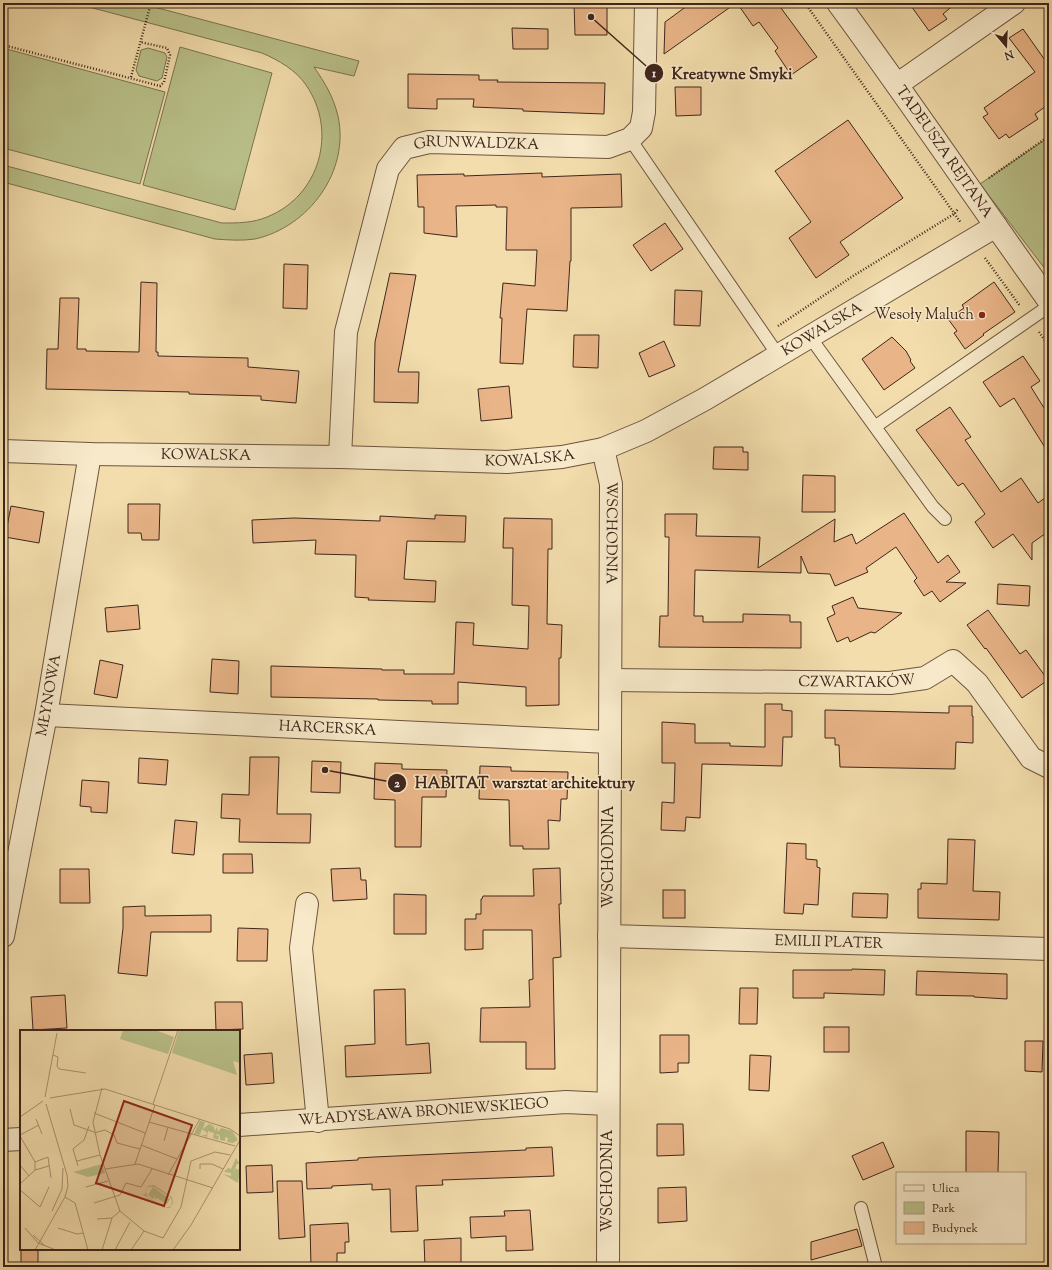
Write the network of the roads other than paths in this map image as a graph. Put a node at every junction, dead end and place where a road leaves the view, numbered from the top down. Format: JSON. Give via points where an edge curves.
{"nodes":[{"id":1,"x":646,"y":3,"type":"edge"},
{"id":2,"x":838,"y":3,"type":"edge"},
{"id":3,"x":1014,"y":3,"type":"edge"},
{"id":4,"x":898,"y":84,"type":"junction"},
{"id":5,"x":630,"y":139,"type":"junction"},
{"id":6,"x":996,"y":226,"type":"junction"},
{"id":7,"x":1049,"y":301,"type":"edge"},
{"id":8,"x":1049,"y":306,"type":"edge"},
{"id":9,"x":810,"y":337,"type":"junction"},
{"id":10,"x":773,"y":348,"type":"junction"},
{"id":11,"x":876,"y":426,"type":"junction"},
{"id":12,"x":603,"y":449,"type":"junction"},
{"id":13,"x":3,"y":451,"type":"edge"},
{"id":14,"x":90,"y":454,"type":"junction"},
{"id":15,"x":340,"y":457,"type":"junction"},
{"id":16,"x":945,"y":518,"type":"dead end"},
{"id":17,"x":611,"y":680,"type":"junction"},
{"id":18,"x":46,"y":715,"type":"junction"},
{"id":19,"x":609,"y":742,"type":"junction"},
{"id":20,"x":1049,"y":767,"type":"edge"},
{"id":21,"x":307,"y":904,"type":"dead end"},
{"id":22,"x":3,"y":936,"type":"edge"},
{"id":23,"x":609,"y":936,"type":"junction"},
{"id":24,"x":1049,"y":949,"type":"edge"},
{"id":25,"x":608,"y":1104,"type":"junction"},
{"id":26,"x":318,"y":1121,"type":"junction"},
{"id":27,"x":240,"y":1126,"type":"edge"},
{"id":28,"x":20,"y":1139,"type":"edge"},
{"id":29,"x":3,"y":1140,"type":"edge"},
{"id":30,"x":861,"y":1208,"type":"dead end"},
{"id":31,"x":608,"y":1267,"type":"edge"},
{"id":32,"x":876,"y":1267,"type":"edge"}],
"edges":[{"from":1,"to":5,"type":"street","via":[[644,112],[641,128]]},
{"from":2,"to":4,"type":"street","name":"TADEUSZA REJTANA"},
{"from":3,"to":4,"type":"street"},
{"from":4,"to":6,"type":"street","name":"TADEUSZA REJTANA"},
{"from":5,"to":10,"type":"lane"},
{"from":5,"to":15,"type":"street","name":"GRUNWALDZKA","via":[[608,146],[429,142],[404,148],[388,169],[346,332]]},
{"from":6,"to":7,"type":"street","name":"TADEUSZA REJTANA"},
{"from":6,"to":9,"type":"street","name":"KOWALSKA"},
{"from":8,"to":11,"type":"lane"},
{"from":9,"to":10,"type":"street","name":"KOWALSKA"},
{"from":9,"to":11,"type":"lane"},
{"from":10,"to":12,"type":"street","name":"KOWALSKA","via":[[705,400]]},
{"from":11,"to":16,"type":"lane","via":[[933,506]]},
{"from":12,"to":15,"type":"street","name":"KOWALSKA","via":[[562,457],[507,462]]},
{"from":12,"to":17,"type":"street","name":"WSCHODNIA","via":[[611,484]]},
{"from":13,"to":14,"type":"street","name":"KOWALSKA"},
{"from":14,"to":15,"type":"street","name":"KOWALSKA"},
{"from":14,"to":18,"type":"street","name":"MŁYNOWA"},
{"from":17,"to":19,"type":"street","name":"WSCHODNIA"},
{"from":17,"to":20,"type":"street","name":"CZWARTAKÓW","via":[[890,683],[925,678],[953,661],[977,683],[1031,758]]},
{"from":18,"to":19,"type":"street","name":"HARCERSKA"},
{"from":18,"to":22,"type":"street","name":"MŁYNOWA"},
{"from":19,"to":23,"type":"street","name":"WSCHODNIA"},
{"from":21,"to":26,"type":"street","via":[[301,948]]},
{"from":23,"to":24,"type":"street","name":"EMILII PLATER"},
{"from":23,"to":25,"type":"street","name":"WSCHODNIA"},
{"from":25,"to":26,"type":"street","name":"WŁADYSŁAWA BRONIEWSKIEGO","via":[[566,1102]]},
{"from":25,"to":31,"type":"street","name":"WSCHODNIA"},
{"from":26,"to":27,"type":"street","name":"WŁADYSŁAWA BRONIEWSKIEGO"},
{"from":28,"to":29,"type":"street"},
{"from":30,"to":32,"type":"lane"}]}
